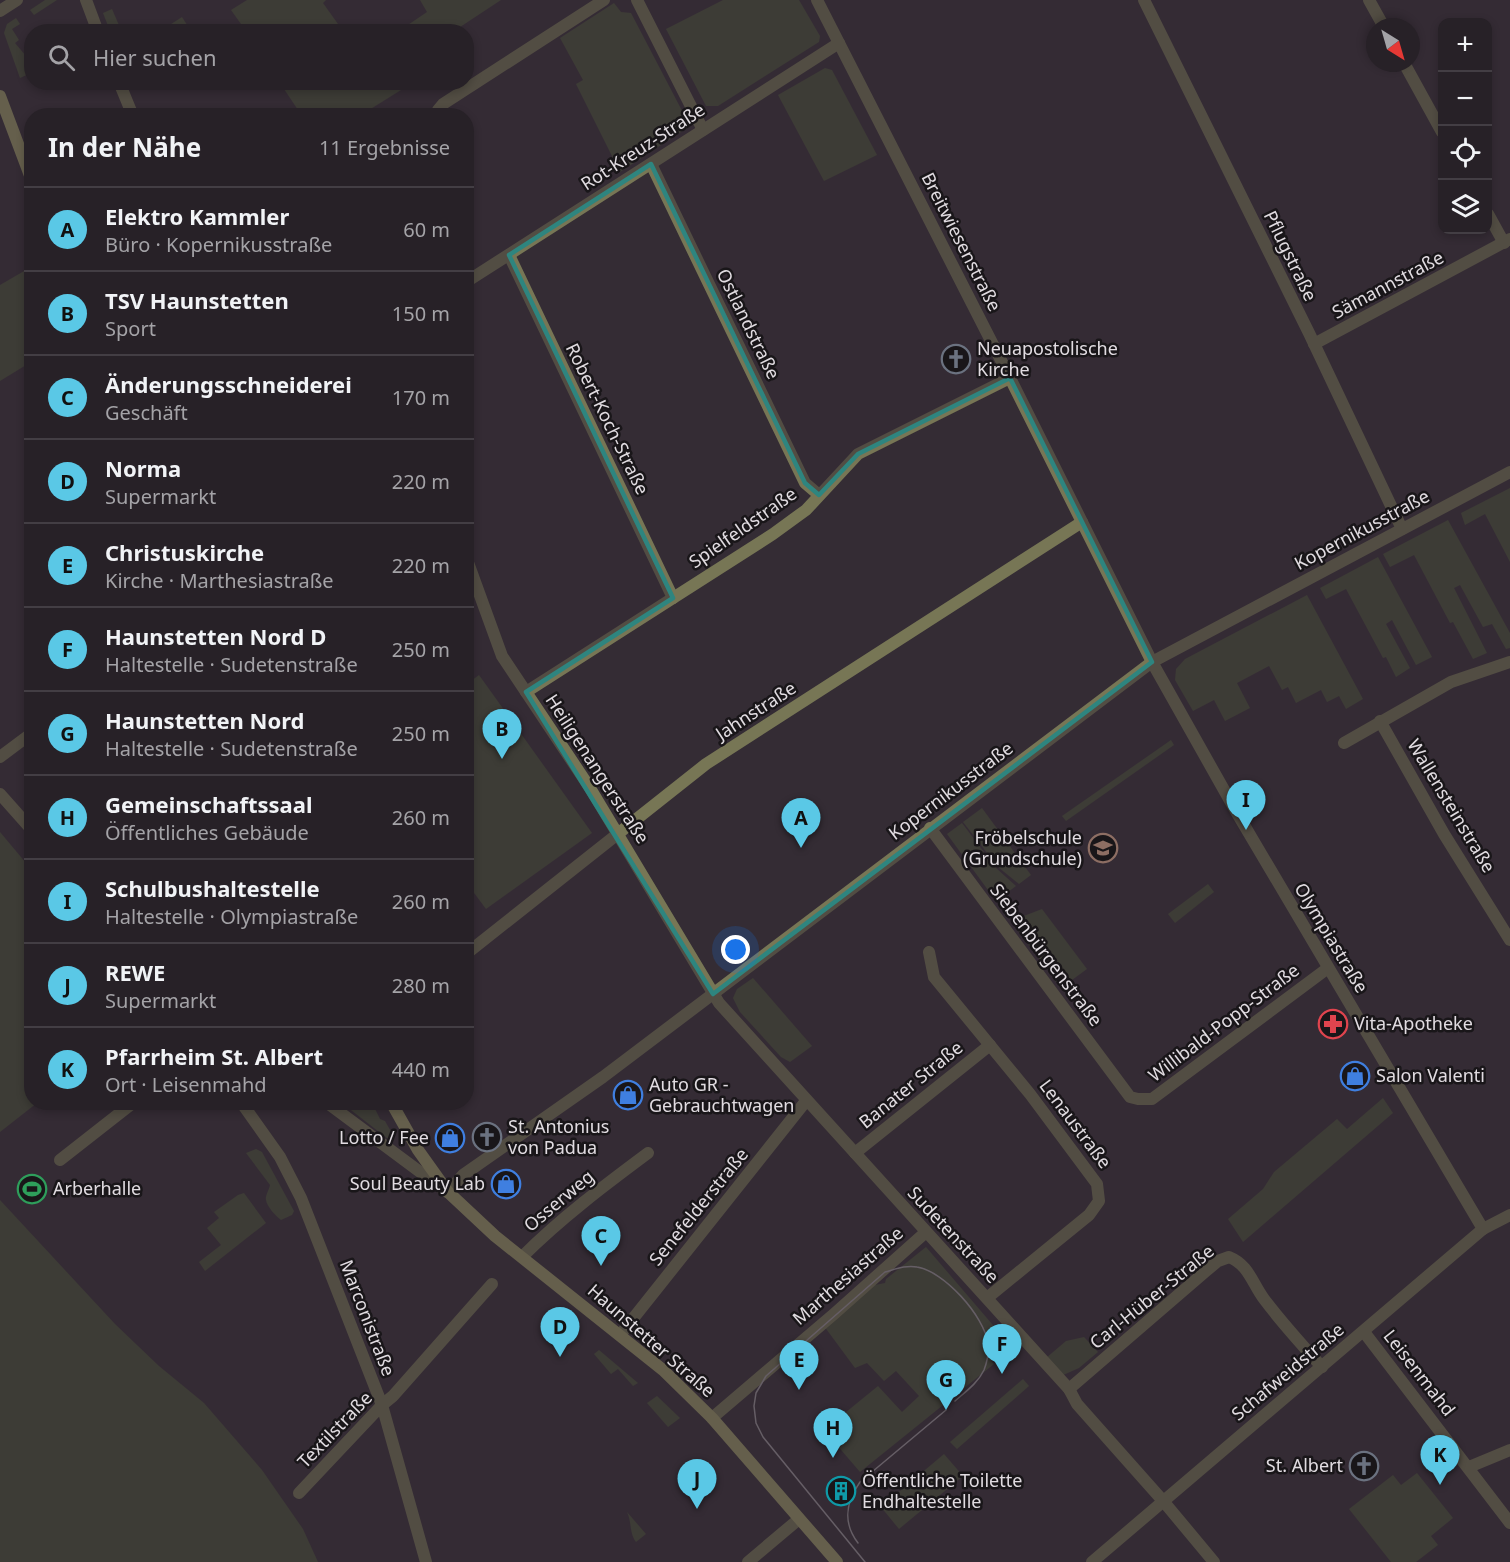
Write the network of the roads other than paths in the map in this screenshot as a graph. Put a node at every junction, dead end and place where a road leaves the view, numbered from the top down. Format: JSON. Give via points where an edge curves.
{"nodes":[{"id":1,"x":17,"y":0,"type":"edge"},
{"id":2,"x":86,"y":0,"type":"edge"},
{"id":3,"x":603,"y":0,"type":"edge"},
{"id":4,"x":637,"y":0,"type":"edge"},
{"id":5,"x":818,"y":0,"type":"edge"},
{"id":6,"x":1144,"y":0,"type":"edge"},
{"id":7,"x":1369,"y":0,"type":"edge"},
{"id":8,"x":0,"y":11,"type":"edge"},
{"id":9,"x":1379,"y":18,"type":"edge"},
{"id":10,"x":95,"y":24,"type":"edge"},
{"id":11,"x":839,"y":43,"type":"junction"},
{"id":12,"x":1409,"y":72,"type":"edge"},
{"id":13,"x":474,"y":84,"type":"edge"},
{"id":14,"x":122,"y":90,"type":"edge"},
{"id":15,"x":465,"y":90,"type":"edge"},
{"id":16,"x":0,"y":96,"type":"edge"},
{"id":17,"x":130,"y":108,"type":"edge"},
{"id":18,"x":440,"y":108,"type":"edge"},
{"id":19,"x":1440,"y":126,"type":"edge"},
{"id":20,"x":703,"y":130,"type":"junction"},
{"id":21,"x":24,"y":160,"type":"edge"},
{"id":22,"x":651,"y":164,"type":"junction"},
{"id":23,"x":1492,"y":220,"type":"edge"},
{"id":24,"x":1507,"y":241,"type":"edge"},
{"id":25,"x":509,"y":255,"type":"junction"},
{"id":26,"x":474,"y":277,"type":"edge"},
{"id":27,"x":1314,"y":344,"type":"junction"},
{"id":28,"x":1010,"y":378,"type":"junction"},
{"id":29,"x":1510,"y":472,"type":"edge"},
{"id":30,"x":819,"y":495,"type":"junction"},
{"id":31,"x":1082,"y":522,"type":"junction"},
{"id":32,"x":1402,"y":529,"type":"junction"},
{"id":33,"x":474,"y":579,"type":"edge"},
{"id":34,"x":673,"y":598,"type":"junction"},
{"id":35,"x":1152,"y":662,"type":"junction"},
{"id":36,"x":1510,"y":662,"type":"edge"},
{"id":37,"x":526,"y":692,"type":"junction"},
{"id":38,"x":1380,"y":721,"type":"junction"},
{"id":39,"x":24,"y":740,"type":"edge"},
{"id":40,"x":1344,"y":742,"type":"dead end"},
{"id":41,"x":0,"y":756,"type":"edge"},
{"id":42,"x":0,"y":794,"type":"edge"},
{"id":43,"x":24,"y":821,"type":"edge"},
{"id":44,"x":930,"y":828,"type":"junction"},
{"id":45,"x":618,"y":833,"type":"junction"},
{"id":46,"x":1510,"y":940,"type":"edge"},
{"id":47,"x":474,"y":948,"type":"edge"},
{"id":48,"x":929,"y":952,"type":"dead end"},
{"id":49,"x":1328,"y":968,"type":"junction"},
{"id":50,"x":713,"y":994,"type":"junction"},
{"id":51,"x":990,"y":1045,"type":"junction"},
{"id":52,"x":1138,"y":1100,"type":"joint"},
{"id":53,"x":806,"y":1101,"type":"junction"},
{"id":54,"x":124,"y":1110,"type":"edge"},
{"id":55,"x":246,"y":1110,"type":"edge"},
{"id":56,"x":337,"y":1110,"type":"edge"},
{"id":57,"x":396,"y":1110,"type":"edge"},
{"id":58,"x":648,"y":1153,"type":"dead end"},
{"id":59,"x":855,"y":1153,"type":"junction"},
{"id":60,"x":60,"y":1160,"type":"dead end"},
{"id":61,"x":448,"y":1192,"type":"junction"},
{"id":62,"x":1510,"y":1215,"type":"edge"},
{"id":63,"x":1483,"y":1229,"type":"junction"},
{"id":64,"x":926,"y":1232,"type":"junction"},
{"id":65,"x":523,"y":1256,"type":"junction"},
{"id":66,"x":492,"y":1284,"type":"dead end"},
{"id":67,"x":987,"y":1298,"type":"junction"},
{"id":68,"x":1364,"y":1332,"type":"junction"},
{"id":69,"x":620,"y":1335,"type":"junction"},
{"id":70,"x":1322,"y":1367,"type":"junction"},
{"id":71,"x":1069,"y":1389,"type":"junction"},
{"id":72,"x":382,"y":1405,"type":"junction"},
{"id":73,"x":712,"y":1418,"type":"junction"},
{"id":74,"x":1510,"y":1450,"type":"edge"},
{"id":75,"x":1469,"y":1467,"type":"junction"},
{"id":76,"x":299,"y":1493,"type":"dead end"},
{"id":77,"x":1164,"y":1502,"type":"junction"},
{"id":78,"x":799,"y":1519,"type":"junction"},
{"id":79,"x":1510,"y":1523,"type":"edge"},
{"id":80,"x":426,"y":1562,"type":"edge"},
{"id":81,"x":748,"y":1562,"type":"edge"},
{"id":82,"x":837,"y":1562,"type":"edge"},
{"id":83,"x":1092,"y":1562,"type":"edge"},
{"id":84,"x":1214,"y":1562,"type":"edge"}],
"edges":[{"from":1,"to":8,"type":"street"},
{"from":2,"to":10,"type":"street"},
{"from":3,"to":13,"type":"street"},
{"from":4,"to":20,"type":"street"},
{"from":5,"to":11,"type":"street","name":"Breitwiesenstraße"},
{"from":6,"to":27,"type":"street","name":"Pflugstraße"},
{"from":7,"to":9,"type":"street"},
{"from":11,"to":20,"type":"street","name":"Rot-Kreuz-Straße"},
{"from":11,"to":28,"type":"street","name":"Breitwiesenstraße"},
{"from":12,"to":19,"type":"street"},
{"from":14,"to":17,"type":"street"},
{"from":15,"to":18,"type":"street"},
{"from":16,"to":21,"type":"main road"},
{"from":20,"to":22,"type":"street","name":"Rot-Kreuz-Straße"},
{"from":22,"to":25,"type":"street","name":"Rot-Kreuz-Straße"},
{"from":22,"to":30,"type":"street","name":"Ostlandstraße","via":[[805,483]]},
{"from":23,"to":24,"type":"street"},
{"from":24,"to":27,"type":"street","name":"Sämannstraße"},
{"from":25,"to":26,"type":"street","name":"Rot-Kreuz-Straße"},
{"from":25,"to":34,"type":"street","name":"Robert-Koch-Straße"},
{"from":27,"to":32,"type":"street","name":"Pflugstraße"},
{"from":28,"to":30,"type":"street","name":"Spielfeldstraße","via":[[858,454]]},
{"from":28,"to":31,"type":"street","name":"Breitwiesenstraße"},
{"from":29,"to":32,"type":"street","name":"Kopernikusstraße"},
{"from":30,"to":34,"type":"street","name":"Spielfeldstraße","via":[[806,510],[773,534]]},
{"from":31,"to":35,"type":"street","name":"Breitwiesenstraße"},
{"from":31,"to":45,"type":"street","name":"Jahnstraße","via":[[706,764]]},
{"from":32,"to":35,"type":"street","name":"Kopernikusstraße"},
{"from":33,"to":37,"type":"street","name":"Heiligenangerstraße","via":[[502,656]]},
{"from":34,"to":37,"type":"street","name":"Spielfeldstraße"},
{"from":35,"to":44,"type":"street","name":"Kopernikusstraße"},
{"from":35,"to":49,"type":"street","name":"Olympiastraße"},
{"from":36,"to":38,"type":"street","via":[[1451,682]]},
{"from":37,"to":45,"type":"street","name":"Heiligenangerstraße"},
{"from":38,"to":40,"type":"street"},
{"from":38,"to":46,"type":"street","name":"Wallensteinstraße"},
{"from":39,"to":41,"type":"street"},
{"from":42,"to":43,"type":"street"},
{"from":44,"to":50,"type":"street","name":"Kopernikusstraße"},
{"from":44,"to":52,"type":"street","name":"Siebenbürgenstraße","via":[[1130,1096]]},
{"from":45,"to":47,"type":"street","name":"Jahnstraße"},
{"from":45,"to":50,"type":"street","name":"Heiligenangerstraße"},
{"from":48,"to":51,"type":"street","name":"Lenaustraße","via":[[934,976]]},
{"from":49,"to":52,"type":"street","name":"Willibald-Popp-Straße","via":[[1160,1094]]},
{"from":49,"to":63,"type":"street","name":"Olympiastraße"},
{"from":50,"to":53,"type":"street","name":"Sudetenstraße"},
{"from":50,"to":61,"type":"street","name":"Kopernikusstraße","via":[[463,1175]]},
{"from":51,"to":59,"type":"street","name":"Banater Straße"},
{"from":51,"to":67,"type":"street","name":"Lenaustraße","via":[[1097,1184],[1099,1202],[1089,1215]]},
{"from":53,"to":59,"type":"street","name":"Sudetenstraße"},
{"from":53,"to":69,"type":"street","name":"Senefelderstraße"},
{"from":54,"to":60,"type":"street"},
{"from":55,"to":72,"type":"street","name":"Marconistraße","via":[[292,1177]]},
{"from":56,"to":61,"type":"street"},
{"from":57,"to":61,"type":"main road","name":"Haunstetter Straße"},
{"from":58,"to":65,"type":"street","name":"Osserweg"},
{"from":59,"to":64,"type":"street","name":"Sudetenstraße"},
{"from":61,"to":65,"type":"main road","name":"Haunstetter Straße"},
{"from":62,"to":63,"type":"street","name":"Schafweidstraße"},
{"from":63,"to":68,"type":"street","name":"Schafweidstraße"},
{"from":64,"to":67,"type":"street","name":"Sudetenstraße"},
{"from":64,"to":73,"type":"street","name":"Marthesiastraße"},
{"from":65,"to":69,"type":"main road","name":"Haunstetter Straße"},
{"from":66,"to":72,"type":"street","name":"Textilstraße"},
{"from":67,"to":71,"type":"street","name":"Sudetenstraße"},
{"from":68,"to":70,"type":"street","name":"Schafweidstraße"},
{"from":68,"to":75,"type":"street","name":"Leisenmahd"},
{"from":69,"to":73,"type":"main road","name":"Haunstetter Straße"},
{"from":70,"to":71,"type":"street","name":"Carl-Hüber-Straße","via":[[1262,1296],[1239,1261],[1229,1257],[1218,1261]]},
{"from":70,"to":77,"type":"street","name":"Schafweidstraße"},
{"from":71,"to":77,"type":"street","name":"Sudetenstraße","via":[[1077,1404]]},
{"from":72,"to":76,"type":"street","name":"Textilstraße"},
{"from":72,"to":80,"type":"street","name":"Marconistraße"},
{"from":73,"to":78,"type":"main road","name":"Haunstetter Straße"},
{"from":74,"to":75,"type":"street"},
{"from":75,"to":79,"type":"street","name":"Leisenmahd"},
{"from":77,"to":83,"type":"street","name":"Schafweidstraße"},
{"from":77,"to":84,"type":"street","name":"Sudetenstraße"},
{"from":78,"to":81,"type":"street"},
{"from":78,"to":82,"type":"main road","name":"Haunstetter Straße"}]}
